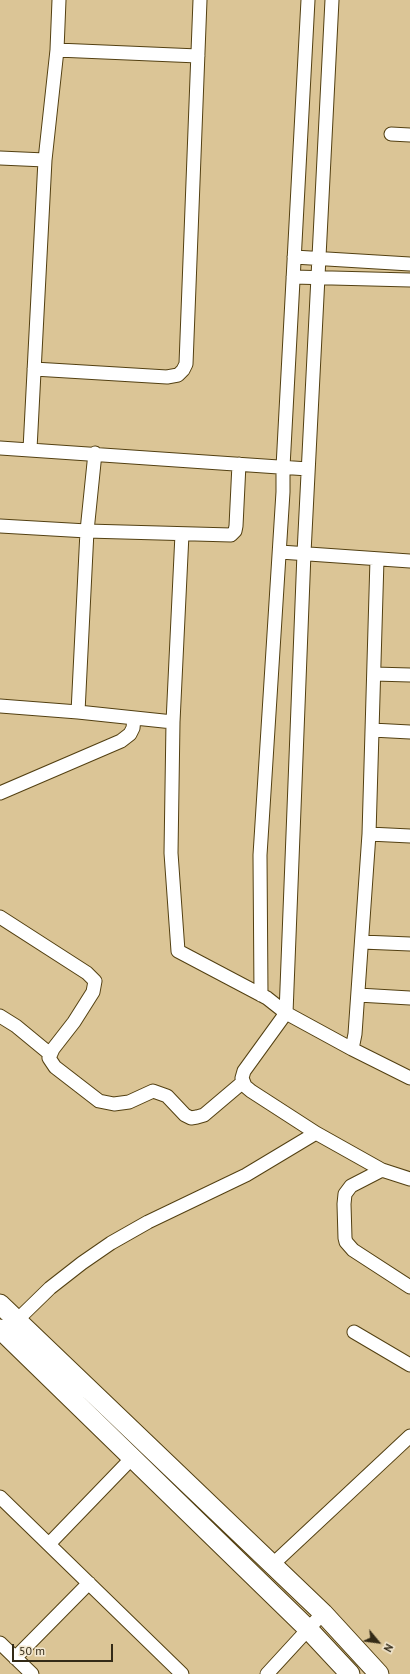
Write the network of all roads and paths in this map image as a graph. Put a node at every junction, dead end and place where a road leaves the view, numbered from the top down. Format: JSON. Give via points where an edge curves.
{"nodes":[{"id":1,"x":59,"y":0,"type":"edge"},
{"id":2,"x":200,"y":0,"type":"edge"},
{"id":3,"x":308,"y":0,"type":"edge"},
{"id":4,"x":332,"y":0,"type":"edge"},
{"id":5,"x":57,"y":50,"type":"junction"},
{"id":6,"x":198,"y":56,"type":"junction"},
{"id":7,"x":392,"y":134,"type":"dead end"},
{"id":8,"x":410,"y":135,"type":"edge"},
{"id":9,"x":0,"y":158,"type":"edge"},
{"id":10,"x":45,"y":160,"type":"junction"},
{"id":11,"x":294,"y":258,"type":"junction"},
{"id":12,"x":318,"y":259,"type":"junction"},
{"id":13,"x":410,"y":264,"type":"edge"},
{"id":14,"x":318,"y":276,"type":"junction"},
{"id":15,"x":293,"y":277,"type":"junction"},
{"id":16,"x":410,"y":280,"type":"edge"},
{"id":17,"x":34,"y":369,"type":"junction"},
{"id":18,"x":0,"y":448,"type":"edge"},
{"id":19,"x":30,"y":449,"type":"junction"},
{"id":20,"x":95,"y":453,"type":"junction"},
{"id":21,"x":239,"y":464,"type":"junction"},
{"id":22,"x":284,"y":467,"type":"junction"},
{"id":23,"x":308,"y":469,"type":"junction"},
{"id":24,"x":0,"y":526,"type":"edge"},
{"id":25,"x":87,"y":531,"type":"junction"},
{"id":26,"x":182,"y":534,"type":"junction"},
{"id":27,"x":280,"y":552,"type":"junction"},
{"id":28,"x":304,"y":554,"type":"junction"},
{"id":29,"x":377,"y":559,"type":"junction"},
{"id":30,"x":410,"y":561,"type":"edge"},
{"id":31,"x":374,"y":674,"type":"junction"},
{"id":32,"x":410,"y":675,"type":"edge"},
{"id":33,"x":0,"y":706,"type":"edge"},
{"id":34,"x":78,"y":712,"type":"junction"},
{"id":35,"x":134,"y":718,"type":"junction"},
{"id":36,"x":173,"y":722,"type":"junction"},
{"id":37,"x":372,"y":730,"type":"junction"},
{"id":38,"x":410,"y":732,"type":"edge"},
{"id":39,"x":0,"y":793,"type":"edge"},
{"id":40,"x":369,"y":834,"type":"junction"},
{"id":41,"x":410,"y":836,"type":"edge"},
{"id":42,"x":0,"y":917,"type":"edge"},
{"id":43,"x":362,"y":942,"type":"junction"},
{"id":44,"x":410,"y":944,"type":"edge"},
{"id":45,"x":261,"y":995,"type":"junction"},
{"id":46,"x":358,"y":995,"type":"junction"},
{"id":47,"x":410,"y":998,"type":"edge"},
{"id":48,"x":286,"y":1013,"type":"junction"},
{"id":49,"x":0,"y":1016,"type":"edge"},
{"id":50,"x":352,"y":1049,"type":"junction"},
{"id":51,"x":50,"y":1054,"type":"junction"},
{"id":52,"x":410,"y":1078,"type":"edge"},
{"id":53,"x":243,"y":1082,"type":"junction"},
{"id":54,"x":316,"y":1134,"type":"junction"},
{"id":55,"x":382,"y":1170,"type":"junction"},
{"id":56,"x":410,"y":1179,"type":"edge"},
{"id":57,"x":410,"y":1287,"type":"edge"},
{"id":58,"x":0,"y":1304,"type":"edge"},
{"id":59,"x":5,"y":1330,"type":"edge"},
{"id":60,"x":354,"y":1332,"type":"dead end"},
{"id":61,"x":410,"y":1365,"type":"edge"},
{"id":62,"x":410,"y":1436,"type":"edge"},
{"id":63,"x":132,"y":1458,"type":"junction"},
{"id":64,"x":3,"y":1506,"type":"edge"},
{"id":65,"x":49,"y":1544,"type":"junction"},
{"id":66,"x":272,"y":1565,"type":"junction"},
{"id":67,"x":89,"y":1583,"type":"junction"},
{"id":68,"x":323,"y":1613,"type":"junction"},
{"id":69,"x":308,"y":1629,"type":"junction"},
{"id":70,"x":0,"y":1642,"type":"edge"},
{"id":71,"x":15,"y":1658,"type":"junction"},
{"id":72,"x":32,"y":1674,"type":"edge"},
{"id":73,"x":182,"y":1674,"type":"edge"},
{"id":74,"x":267,"y":1674,"type":"edge"},
{"id":75,"x":350,"y":1674,"type":"edge"},
{"id":76,"x":379,"y":1674,"type":"edge"}],
"edges":[{"from":1,"to":5,"type":"street"},
{"from":2,"to":6,"type":"street"},
{"from":3,"to":11,"type":"street"},
{"from":4,"to":12,"type":"street"},
{"from":5,"to":6,"type":"street"},
{"from":5,"to":10,"type":"street"},
{"from":6,"to":17,"type":"street","via":[[186,364],[183,370],[167,377]]},
{"from":7,"to":8,"type":"street"},
{"from":9,"to":10,"type":"street"},
{"from":10,"to":17,"type":"street"},
{"from":11,"to":12,"type":"street"},
{"from":11,"to":15,"type":"street"},
{"from":12,"to":13,"type":"street"},
{"from":12,"to":14,"type":"street"},
{"from":14,"to":15,"type":"street"},
{"from":14,"to":16,"type":"street"},
{"from":14,"to":23,"type":"street"},
{"from":15,"to":22,"type":"street"},
{"from":17,"to":19,"type":"street"},
{"from":18,"to":19,"type":"street"},
{"from":19,"to":20,"type":"street"},
{"from":20,"to":21,"type":"street"},
{"from":20,"to":25,"type":"street"},
{"from":21,"to":22,"type":"street"},
{"from":21,"to":26,"type":"street","via":[[236,526],[233,533]]},
{"from":22,"to":23,"type":"street"},
{"from":22,"to":27,"type":"street"},
{"from":23,"to":28,"type":"street"},
{"from":24,"to":25,"type":"street"},
{"from":25,"to":26,"type":"street"},
{"from":25,"to":34,"type":"street"},
{"from":26,"to":36,"type":"street"},
{"from":27,"to":28,"type":"street"},
{"from":27,"to":45,"type":"street","via":[[260,855]]},
{"from":28,"to":29,"type":"street"},
{"from":28,"to":48,"type":"street"},
{"from":29,"to":30,"type":"street"},
{"from":29,"to":31,"type":"street"},
{"from":31,"to":32,"type":"street"},
{"from":31,"to":37,"type":"street"},
{"from":33,"to":34,"type":"street"},
{"from":34,"to":35,"type":"street"},
{"from":35,"to":36,"type":"street"},
{"from":35,"to":39,"type":"street","via":[[130,734],[121,741]]},
{"from":36,"to":45,"type":"street","via":[[171,853],[178,951]]},
{"from":37,"to":38,"type":"street"},
{"from":37,"to":40,"type":"street"},
{"from":40,"to":41,"type":"street"},
{"from":40,"to":43,"type":"street"},
{"from":42,"to":51,"type":"street","via":[[87,973],[95,981],[92,992],[78,1016]]},
{"from":43,"to":44,"type":"street"},
{"from":43,"to":46,"type":"street"},
{"from":45,"to":48,"type":"street"},
{"from":46,"to":47,"type":"street"},
{"from":46,"to":50,"type":"street"},
{"from":48,"to":50,"type":"street"},
{"from":48,"to":53,"type":"street","via":[[244,1071]]},
{"from":49,"to":51,"type":"street"},
{"from":50,"to":52,"type":"street"},
{"from":51,"to":53,"type":"street","via":[[49,1058],[55,1067],[99,1101],[114,1104],[129,1102],[153,1091],[167,1096],[190,1118],[204,1115]]},
{"from":53,"to":54,"type":"street","via":[[251,1091]]},
{"from":54,"to":55,"type":"street"},
{"from":54,"to":59,"type":"street","via":[[246,1175],[148,1222],[111,1243],[50,1288]]},
{"from":55,"to":56,"type":"street"},
{"from":55,"to":57,"type":"street","via":[[348,1190],[344,1204],[345,1238],[353,1250]]},
{"from":58,"to":59,"type":"street"},
{"from":59,"to":63,"type":"street"},
{"from":59,"to":66,"type":"street"},
{"from":60,"to":61,"type":"street"},
{"from":62,"to":66,"type":"street"},
{"from":63,"to":65,"type":"street"},
{"from":63,"to":69,"type":"street"},
{"from":64,"to":65,"type":"street"},
{"from":65,"to":67,"type":"street"},
{"from":66,"to":68,"type":"street"},
{"from":67,"to":71,"type":"street"},
{"from":67,"to":73,"type":"street"},
{"from":68,"to":69,"type":"street"},
{"from":68,"to":76,"type":"street"},
{"from":69,"to":74,"type":"street"},
{"from":69,"to":75,"type":"street"},
{"from":70,"to":71,"type":"street"},
{"from":71,"to":72,"type":"street"}]}
